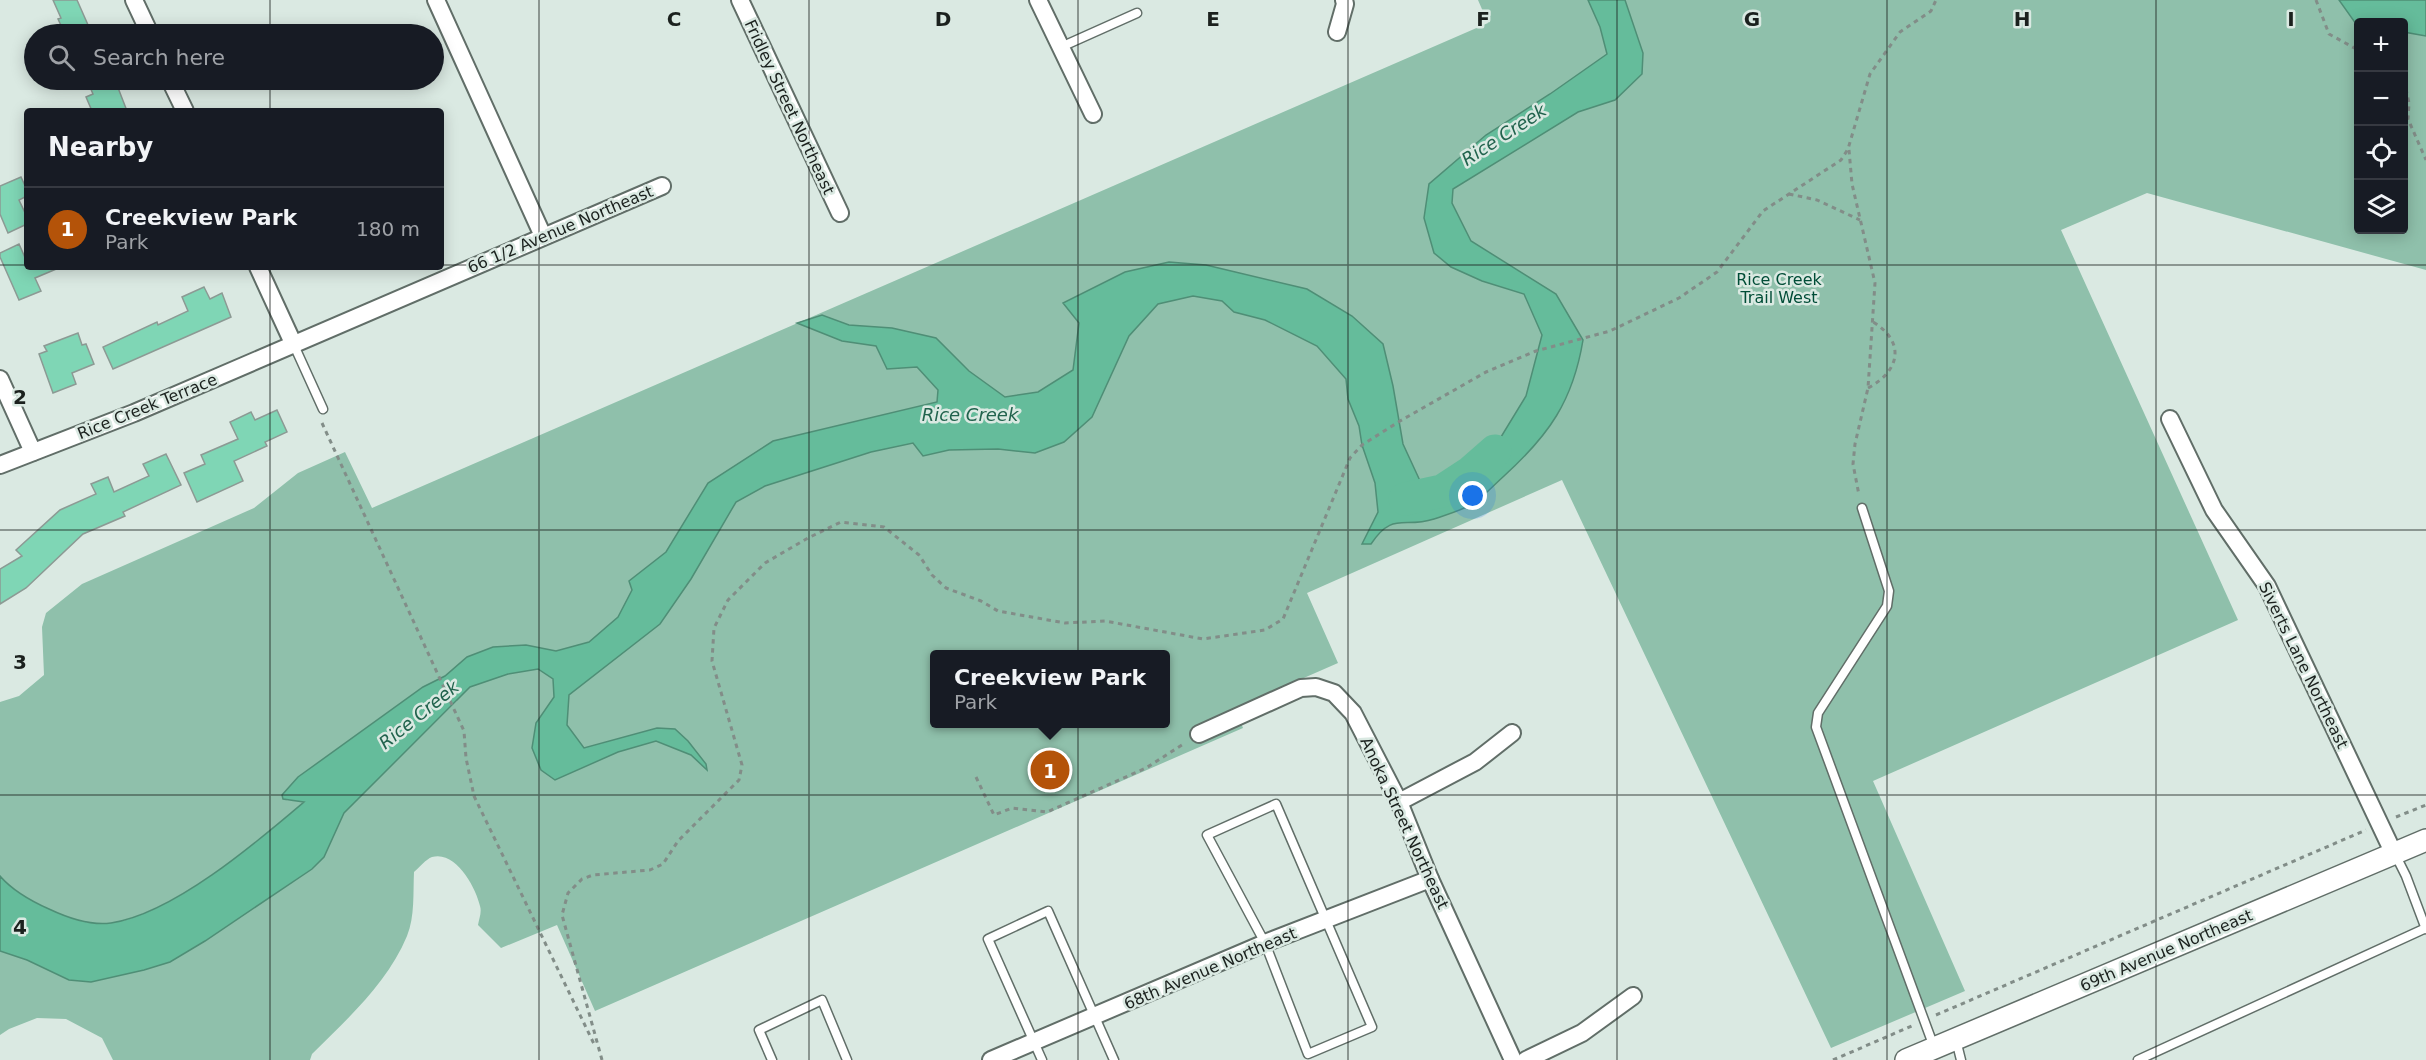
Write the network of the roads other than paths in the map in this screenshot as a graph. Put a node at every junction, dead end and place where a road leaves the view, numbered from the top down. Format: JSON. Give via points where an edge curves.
{"nodes":[{"id":1,"x":134,"y":0,"type":"edge"},
{"id":2,"x":436,"y":0,"type":"edge"},
{"id":3,"x":740,"y":0,"type":"edge"},
{"id":4,"x":1038,"y":0,"type":"edge"},
{"id":5,"x":1344,"y":0,"type":"edge"},
{"id":6,"x":1137,"y":13,"type":"dead end"},
{"id":7,"x":145,"y":24,"type":"edge"},
{"id":8,"x":1337,"y":32,"type":"dead end"},
{"id":9,"x":1061,"y":47,"type":"junction"},
{"id":10,"x":175,"y":90,"type":"edge"},
{"id":11,"x":184,"y":108,"type":"edge"},
{"id":12,"x":1093,"y":114,"type":"dead end"},
{"id":13,"x":662,"y":186,"type":"dead end"},
{"id":14,"x":840,"y":213,"type":"dead end"},
{"id":15,"x":543,"y":236,"type":"junction"},
{"id":16,"x":259,"y":270,"type":"edge"},
{"id":17,"x":293,"y":343,"type":"junction"},
{"id":18,"x":0,"y":379,"type":"edge"},
{"id":19,"x":323,"y":409,"type":"road end"},
{"id":20,"x":2170,"y":419,"type":"dead end"},
{"id":21,"x":33,"y":452,"type":"junction"},
{"id":22,"x":0,"y":465,"type":"edge"},
{"id":23,"x":1862,"y":508,"type":"road end"},
{"id":24,"x":1512,"y":733,"type":"dead end"},
{"id":25,"x":1199,"y":734,"type":"road end"},
{"id":26,"x":1399,"y":802,"type":"junction"},
{"id":27,"x":2426,"y":840,"type":"edge"},
{"id":28,"x":2394,"y":854,"type":"junction"},
{"id":29,"x":1430,"y":879,"type":"junction"},
{"id":30,"x":1326,"y":919,"type":"junction"},
{"id":31,"x":2426,"y":928,"type":"edge"},
{"id":32,"x":1265,"y":943,"type":"junction"},
{"id":33,"x":1633,"y":996,"type":"dead end"},
{"id":34,"x":1095,"y":1017,"type":"junction"},
{"id":35,"x":1956,"y":1037,"type":"junction"},
{"id":36,"x":1035,"y":1042,"type":"junction"},
{"id":37,"x":1934,"y":1048,"type":"junction"},
{"id":38,"x":772,"y":1060,"type":"edge"},
{"id":39,"x":847,"y":1060,"type":"edge"},
{"id":40,"x":991,"y":1060,"type":"edge"},
{"id":41,"x":1042,"y":1060,"type":"edge"},
{"id":42,"x":1114,"y":1060,"type":"edge"},
{"id":43,"x":1513,"y":1060,"type":"edge"},
{"id":44,"x":1526,"y":1060,"type":"edge"},
{"id":45,"x":1906,"y":1060,"type":"edge"},
{"id":46,"x":1961,"y":1060,"type":"edge"},
{"id":47,"x":2138,"y":1060,"type":"edge"}],
"edges":[{"from":1,"to":7,"type":"street"},
{"from":2,"to":15,"type":"street"},
{"from":3,"to":14,"type":"street","name":"Fridley Street Northeast"},
{"from":4,"to":9,"type":"street"},
{"from":5,"to":8,"type":"street"},
{"from":6,"to":9,"type":"lane"},
{"from":9,"to":12,"type":"street"},
{"from":10,"to":11,"type":"street"},
{"from":13,"to":15,"type":"street","name":"66 1/2 Avenue Northeast"},
{"from":15,"to":17,"type":"street","name":"66 1/2 Avenue Northeast"},
{"from":16,"to":17,"type":"street"},
{"from":17,"to":19,"type":"lane"},
{"from":17,"to":21,"type":"street","name":"Rice Creek Terrace","via":[[134,413]]},
{"from":18,"to":21,"type":"street"},
{"from":20,"to":28,"type":"street","name":"Siverts Lane Northeast","via":[[2214,510],[2267,586]]},
{"from":21,"to":22,"type":"street","name":"Rice Creek Terrace"},
{"from":23,"to":37,"type":"lane","via":[[1889,591],[1887,606],[1818,713],[1816,727]]},
{"from":24,"to":26,"type":"street","via":[[1475,762]]},
{"from":25,"to":26,"type":"street","name":"Anoka Street Northeast","via":[[1301,688],[1316,687],[1335,693],[1353,713]]},
{"from":26,"to":29,"type":"street","name":"Anoka Street Northeast"},
{"from":27,"to":28,"type":"street","name":"69th Avenue Northeast"},
{"from":28,"to":31,"type":"lane"},
{"from":28,"to":35,"type":"street","name":"69th Avenue Northeast"},
{"from":29,"to":30,"type":"street","name":"68th Avenue Northeast"},
{"from":29,"to":43,"type":"street","name":"Anoka Street Northeast"},
{"from":30,"to":32,"type":"street","name":"68th Avenue Northeast"},
{"from":30,"to":32,"type":"lane","via":[[1372,1027],[1308,1054]]},
{"from":30,"to":32,"type":"lane","via":[[1276,804],[1208,835]]},
{"from":31,"to":47,"type":"lane"},
{"from":32,"to":34,"type":"street","name":"68th Avenue Northeast"},
{"from":33,"to":44,"type":"street","via":[[1582,1034]]},
{"from":34,"to":36,"type":"street","name":"68th Avenue Northeast"},
{"from":34,"to":36,"type":"lane","via":[[1048,911],[988,939]]},
{"from":34,"to":42,"type":"lane"},
{"from":35,"to":37,"type":"street","name":"69th Avenue Northeast"},
{"from":35,"to":46,"type":"lane"},
{"from":36,"to":40,"type":"street","name":"68th Avenue Northeast"},
{"from":36,"to":41,"type":"lane"},
{"from":37,"to":45,"type":"street","name":"69th Avenue Northeast"},
{"from":38,"to":39,"type":"lane","via":[[759,1030],[822,1000]]}]}
